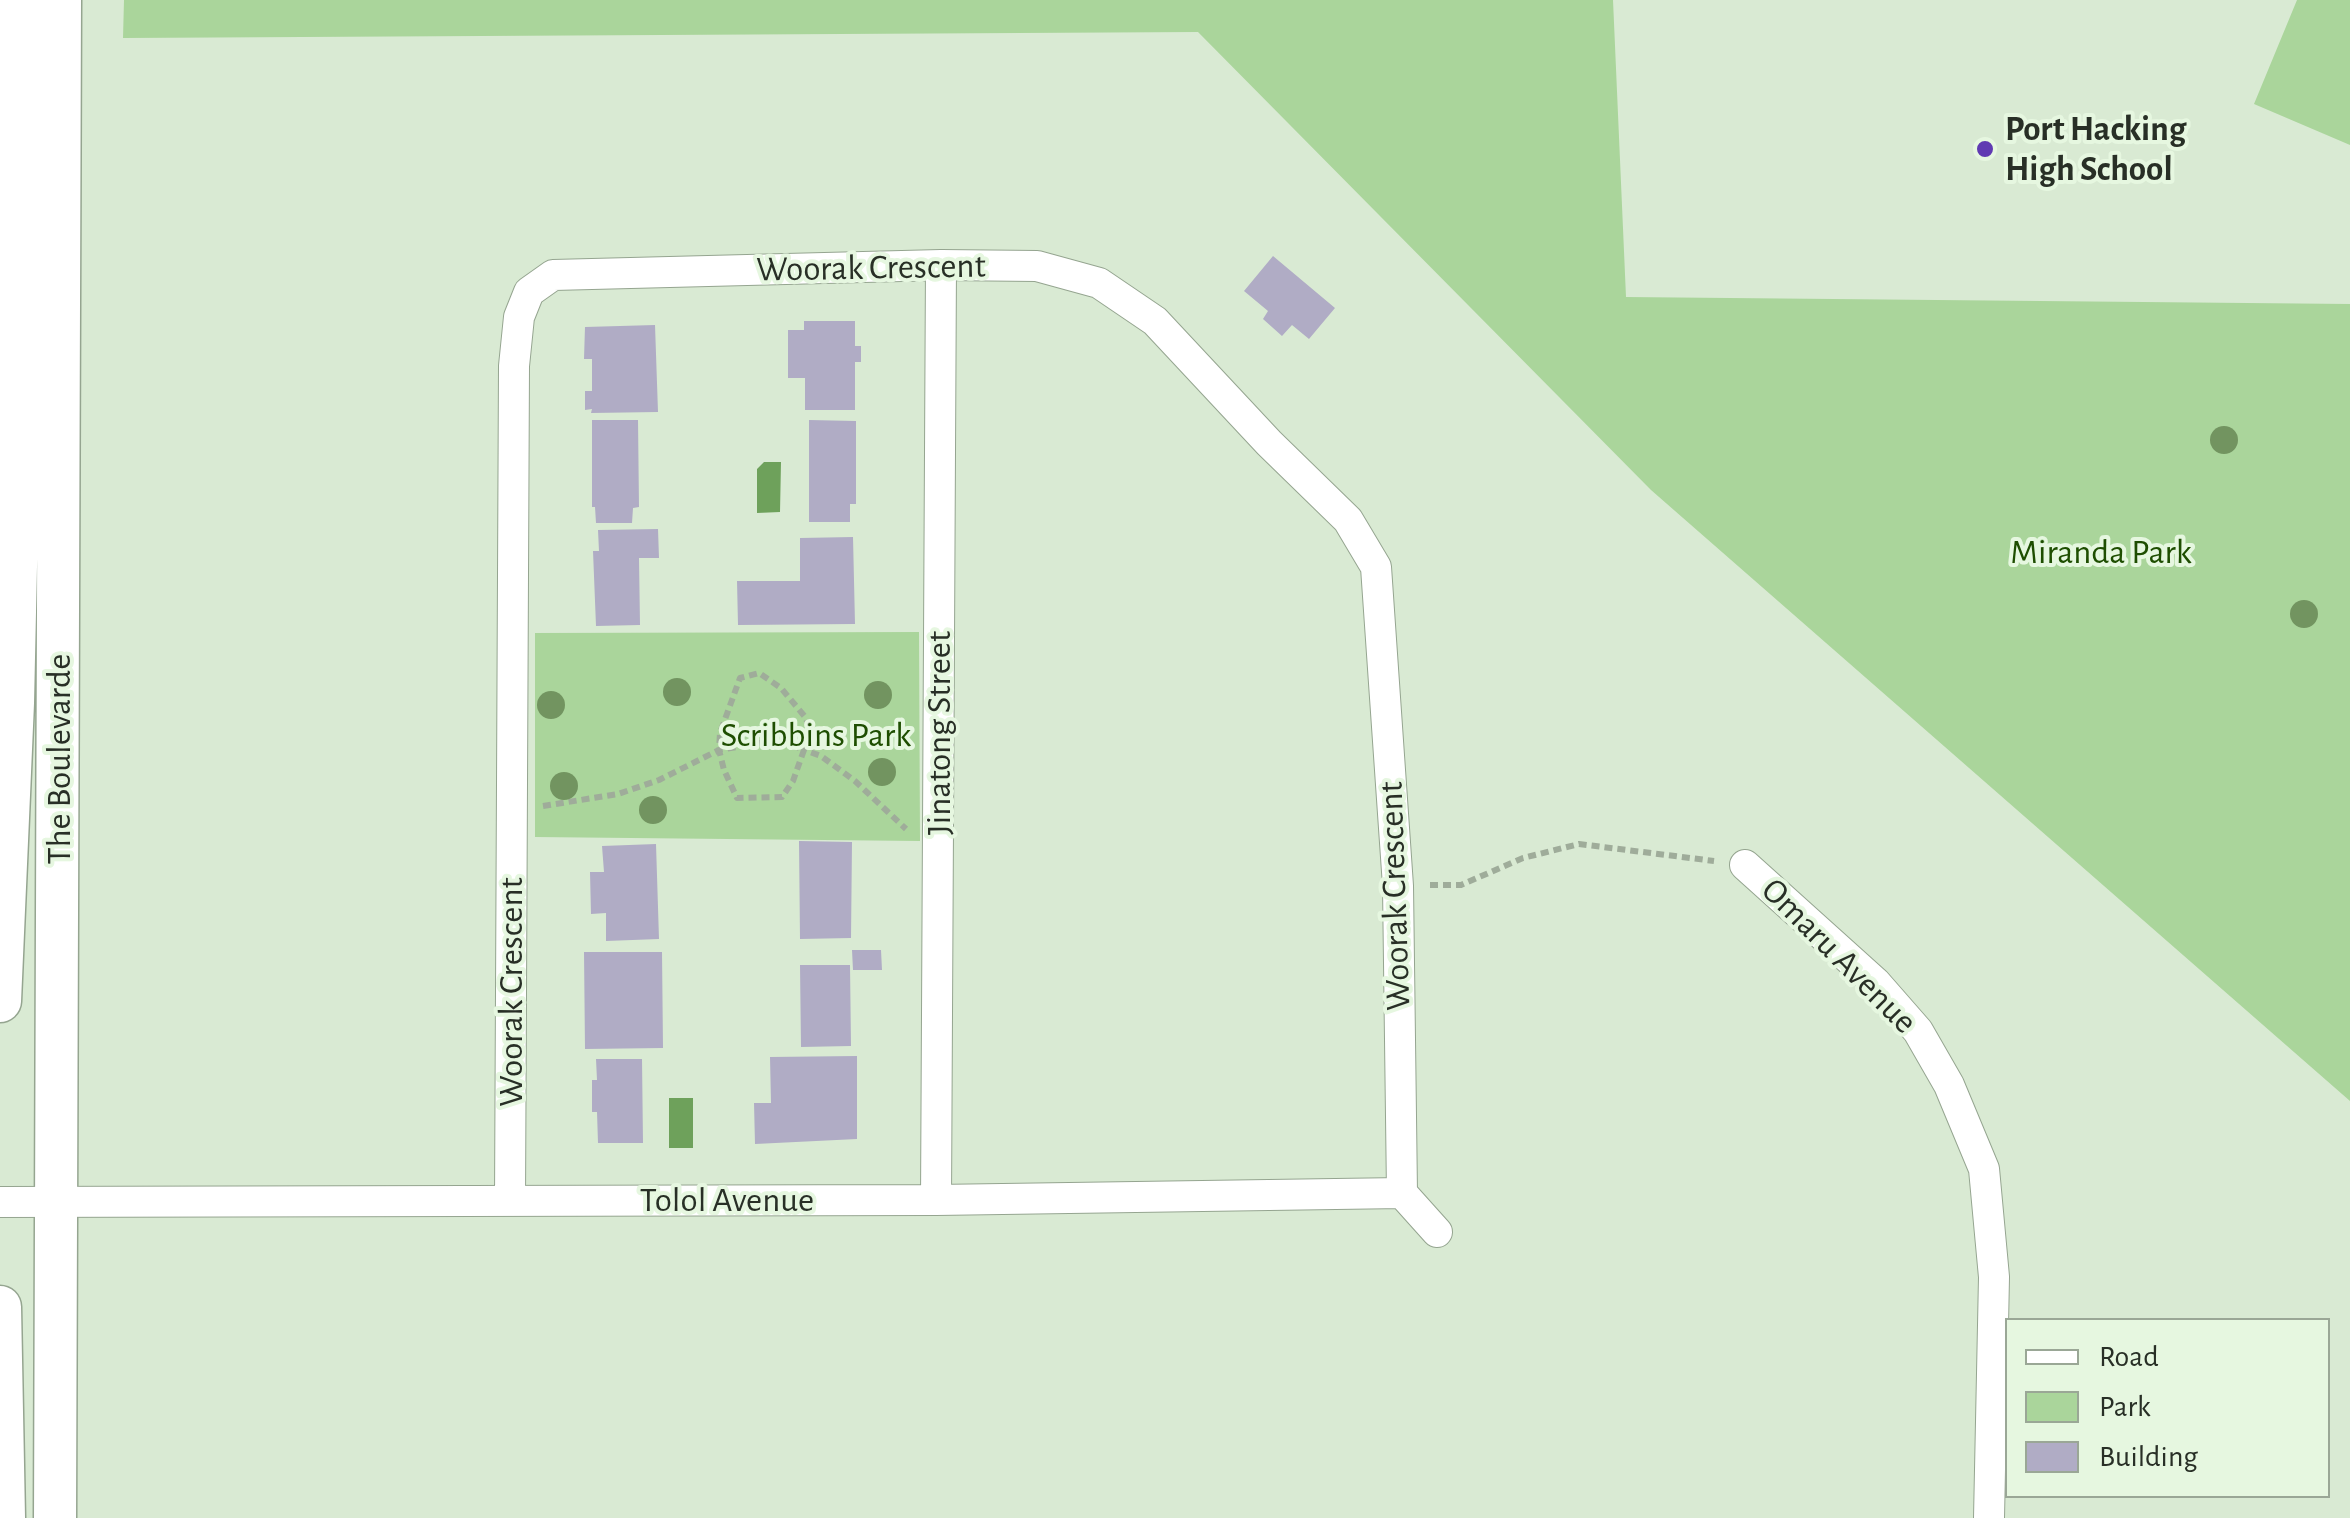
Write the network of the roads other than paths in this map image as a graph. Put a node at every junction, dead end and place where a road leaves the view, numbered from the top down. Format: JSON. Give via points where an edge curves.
{"nodes":[{"id":1,"x":19,"y":0,"type":"edge"},
{"id":2,"x":60,"y":0,"type":"edge"},
{"id":3,"x":941,"y":265,"type":"junction"},
{"id":4,"x":1745,"y":865,"type":"road end"},
{"id":5,"x":0,"y":1001,"type":"edge"},
{"id":6,"x":1402,"y":1194,"type":"junction"},
{"id":7,"x":510,"y":1199,"type":"junction"},
{"id":8,"x":936,"y":1200,"type":"junction"},
{"id":9,"x":0,"y":1202,"type":"edge"},
{"id":10,"x":58,"y":1202,"type":"junction"},
{"id":11,"x":1436,"y":1232,"type":"dead end"},
{"id":12,"x":0,"y":1308,"type":"edge"},
{"id":13,"x":4,"y":1518,"type":"edge"},
{"id":14,"x":55,"y":1518,"type":"edge"},
{"id":15,"x":1989,"y":1518,"type":"edge"}],
"edges":[{"from":1,"to":5,"type":"main road","name":"The Boulevarde","via":[[18,450]]},
{"from":2,"to":10,"type":"main road","name":"The Boulevarde"},
{"from":3,"to":6,"type":"street","name":"Woorak Crescent","via":[[1037,266],[1100,283],[1155,322],[1348,520],[1376,567],[1398,886]]},
{"from":3,"to":7,"type":"street","name":"Woorak Crescent","via":[[552,274],[528,292],[514,366]]},
{"from":3,"to":8,"type":"street","name":"Jinatong Street"},
{"from":4,"to":15,"type":"street","name":"Omaru Avenue","via":[[1876,983],[1918,1031],[1950,1084],[1984,1169],[1994,1278]]},
{"from":6,"to":8,"type":"street","name":"Tolol Avenue"},
{"from":6,"to":11,"type":"street"},
{"from":7,"to":8,"type":"street","name":"Tolol Avenue"},
{"from":7,"to":10,"type":"street","name":"Tolol Avenue"},
{"from":9,"to":10,"type":"street","name":"Tolol Avenue"},
{"from":10,"to":14,"type":"main road","name":"The Boulevarde"},
{"from":12,"to":13,"type":"main road"}]}
